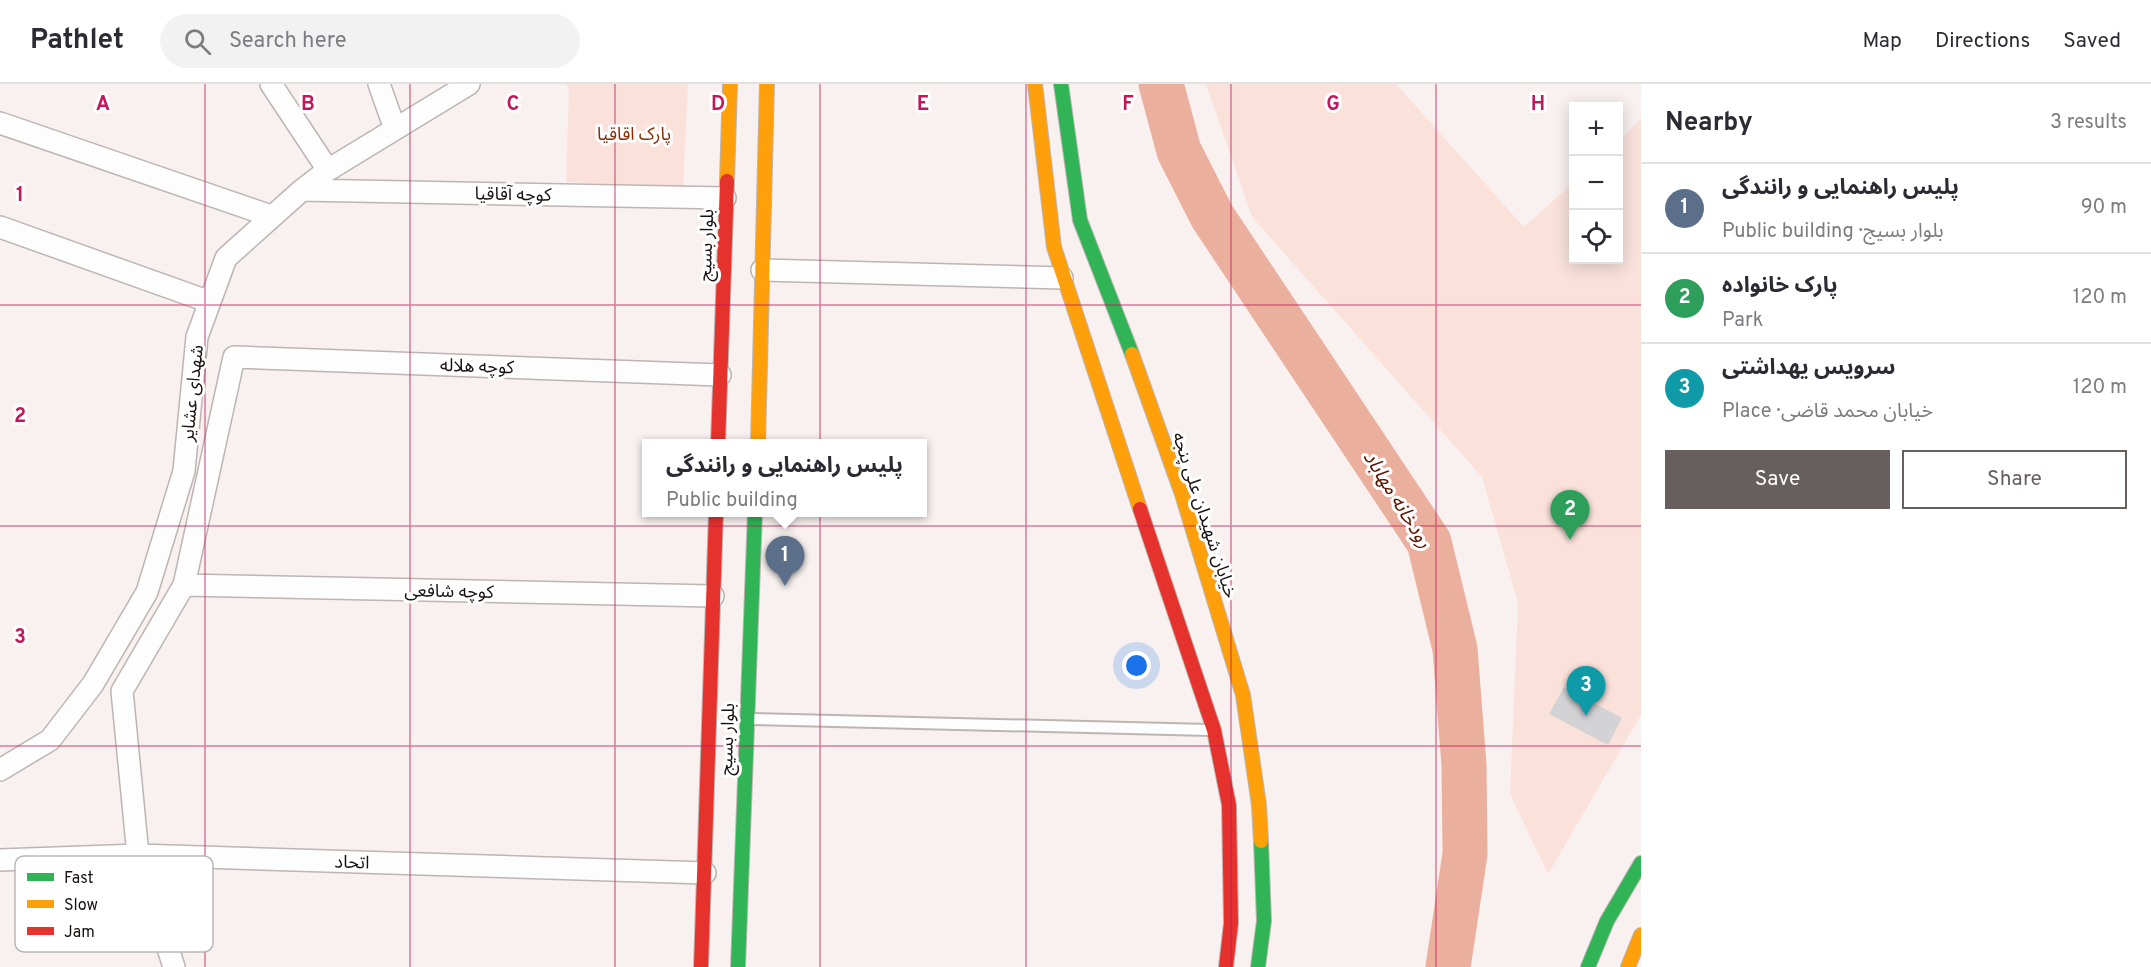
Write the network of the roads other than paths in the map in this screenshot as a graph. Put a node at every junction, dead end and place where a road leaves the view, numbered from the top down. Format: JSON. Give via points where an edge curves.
{"nodes":[{"id":1,"x":270,"y":84,"type":"edge"},
{"id":2,"x":379,"y":84,"type":"edge"},
{"id":3,"x":469,"y":84,"type":"edge"},
{"id":4,"x":730,"y":84,"type":"edge"},
{"id":5,"x":767,"y":84,"type":"edge"},
{"id":6,"x":1035,"y":84,"type":"edge"},
{"id":7,"x":1061,"y":84,"type":"edge"},
{"id":8,"x":0,"y":123,"type":"edge"},
{"id":9,"x":395,"y":129,"type":"junction"},
{"id":10,"x":328,"y":170,"type":"junction"},
{"id":11,"x":302,"y":190,"type":"junction"},
{"id":12,"x":725,"y":198,"type":"junction"},
{"id":13,"x":271,"y":216,"type":"junction"},
{"id":14,"x":0,"y":227,"type":"edge"},
{"id":15,"x":762,"y":270,"type":"junction"},
{"id":16,"x":1062,"y":278,"type":"junction"},
{"id":17,"x":1105,"y":280,"type":"junction"},
{"id":18,"x":210,"y":302,"type":"junction"},
{"id":19,"x":720,"y":375,"type":"junction"},
{"id":20,"x":718,"y":439,"type":"edge"},
{"id":21,"x":758,"y":439,"type":"edge"},
{"id":22,"x":716,"y":517,"type":"edge"},
{"id":23,"x":755,"y":517,"type":"edge"},
{"id":24,"x":184,"y":585,"type":"junction"},
{"id":25,"x":713,"y":596,"type":"junction"},
{"id":26,"x":746,"y":719,"type":"junction"},
{"id":27,"x":1214,"y":730,"type":"junction"},
{"id":28,"x":0,"y":770,"type":"edge"},
{"id":29,"x":138,"y":855,"type":"junction"},
{"id":30,"x":110,"y":856,"type":"edge"},
{"id":31,"x":170,"y":856,"type":"edge"},
{"id":32,"x":213,"y":857,"type":"edge"},
{"id":33,"x":15,"y":859,"type":"edge"},
{"id":34,"x":0,"y":860,"type":"edge"},
{"id":35,"x":1641,"y":863,"type":"edge"},
{"id":36,"x":705,"y":873,"type":"junction"},
{"id":37,"x":1641,"y":935,"type":"edge"},
{"id":38,"x":169,"y":952,"type":"edge"},
{"id":39,"x":174,"y":967,"type":"edge"},
{"id":40,"x":701,"y":967,"type":"edge"},
{"id":41,"x":738,"y":967,"type":"edge"},
{"id":42,"x":1226,"y":967,"type":"edge"},
{"id":43,"x":1258,"y":967,"type":"edge"},
{"id":44,"x":1588,"y":967,"type":"edge"},
{"id":45,"x":1628,"y":967,"type":"edge"}],
"edges":[{"from":1,"to":10,"type":"street"},
{"from":2,"to":9,"type":"street"},
{"from":3,"to":9,"type":"street","name":"شهدای عشایر"},
{"from":4,"to":12,"type":"main road","name":"بلوار بسیج"},
{"from":5,"to":15,"type":"main road"},
{"from":6,"to":16,"type":"main road","via":[[1054,247]]},
{"from":7,"to":17,"type":"main road","name":"خیابان شهیدان علی پنجه","via":[[1080,220]]},
{"from":8,"to":13,"type":"street"},
{"from":9,"to":10,"type":"street","name":"شهدای عشایر"},
{"from":10,"to":11,"type":"street","name":"شهدای عشایر"},
{"from":11,"to":12,"type":"street","name":"کوچه آقاقیا"},
{"from":11,"to":13,"type":"street","name":"شهدای عشایر"},
{"from":12,"to":19,"type":"main road","name":"بلوار بسیج"},
{"from":13,"to":18,"type":"street","name":"شهدای عشایر","via":[[226,258]]},
{"from":14,"to":18,"type":"street"},
{"from":15,"to":16,"type":"street"},
{"from":15,"to":21,"type":"main road"},
{"from":16,"to":17,"type":"main road"},
{"from":16,"to":27,"type":"main road"},
{"from":17,"to":43,"type":"main road","name":"خیابان شهیدان علی پنجه","via":[[1182,494],[1244,695],[1259,805],[1264,921]]},
{"from":18,"to":28,"type":"street","name":"شهدای عشایر","via":[[197,337],[184,471],[147,592],[93,684],[50,740]]},
{"from":19,"to":20,"type":"main road","name":"بلوار بسیج"},
{"from":19,"to":24,"type":"street","name":"کوچه هلاله","via":[[234,357]]},
{"from":22,"to":25,"type":"main road","name":"بلوار بسیج"},
{"from":23,"to":26,"type":"main road","name":"بلوار بسیج"},
{"from":24,"to":25,"type":"street","name":"کوچه شافعی"},
{"from":24,"to":29,"type":"street","via":[[122,692]]},
{"from":25,"to":36,"type":"main road","name":"بلوار بسیج"},
{"from":26,"to":27,"type":"lane"},
{"from":26,"to":41,"type":"main road","name":"بلوار بسیج"},
{"from":27,"to":42,"type":"main road","via":[[1229,805],[1231,923]]},
{"from":29,"to":30,"type":"street","name":"اتحاد"},
{"from":29,"to":31,"type":"street","name":"اتحاد"},
{"from":32,"to":36,"type":"street","name":"اتحاد"},
{"from":33,"to":34,"type":"street","name":"اتحاد"},
{"from":35,"to":44,"type":"main road","via":[[1607,921]]},
{"from":36,"to":40,"type":"main road","name":"بلوار بسیج"},
{"from":37,"to":45,"type":"main road"},
{"from":38,"to":39,"type":"street"}]}
